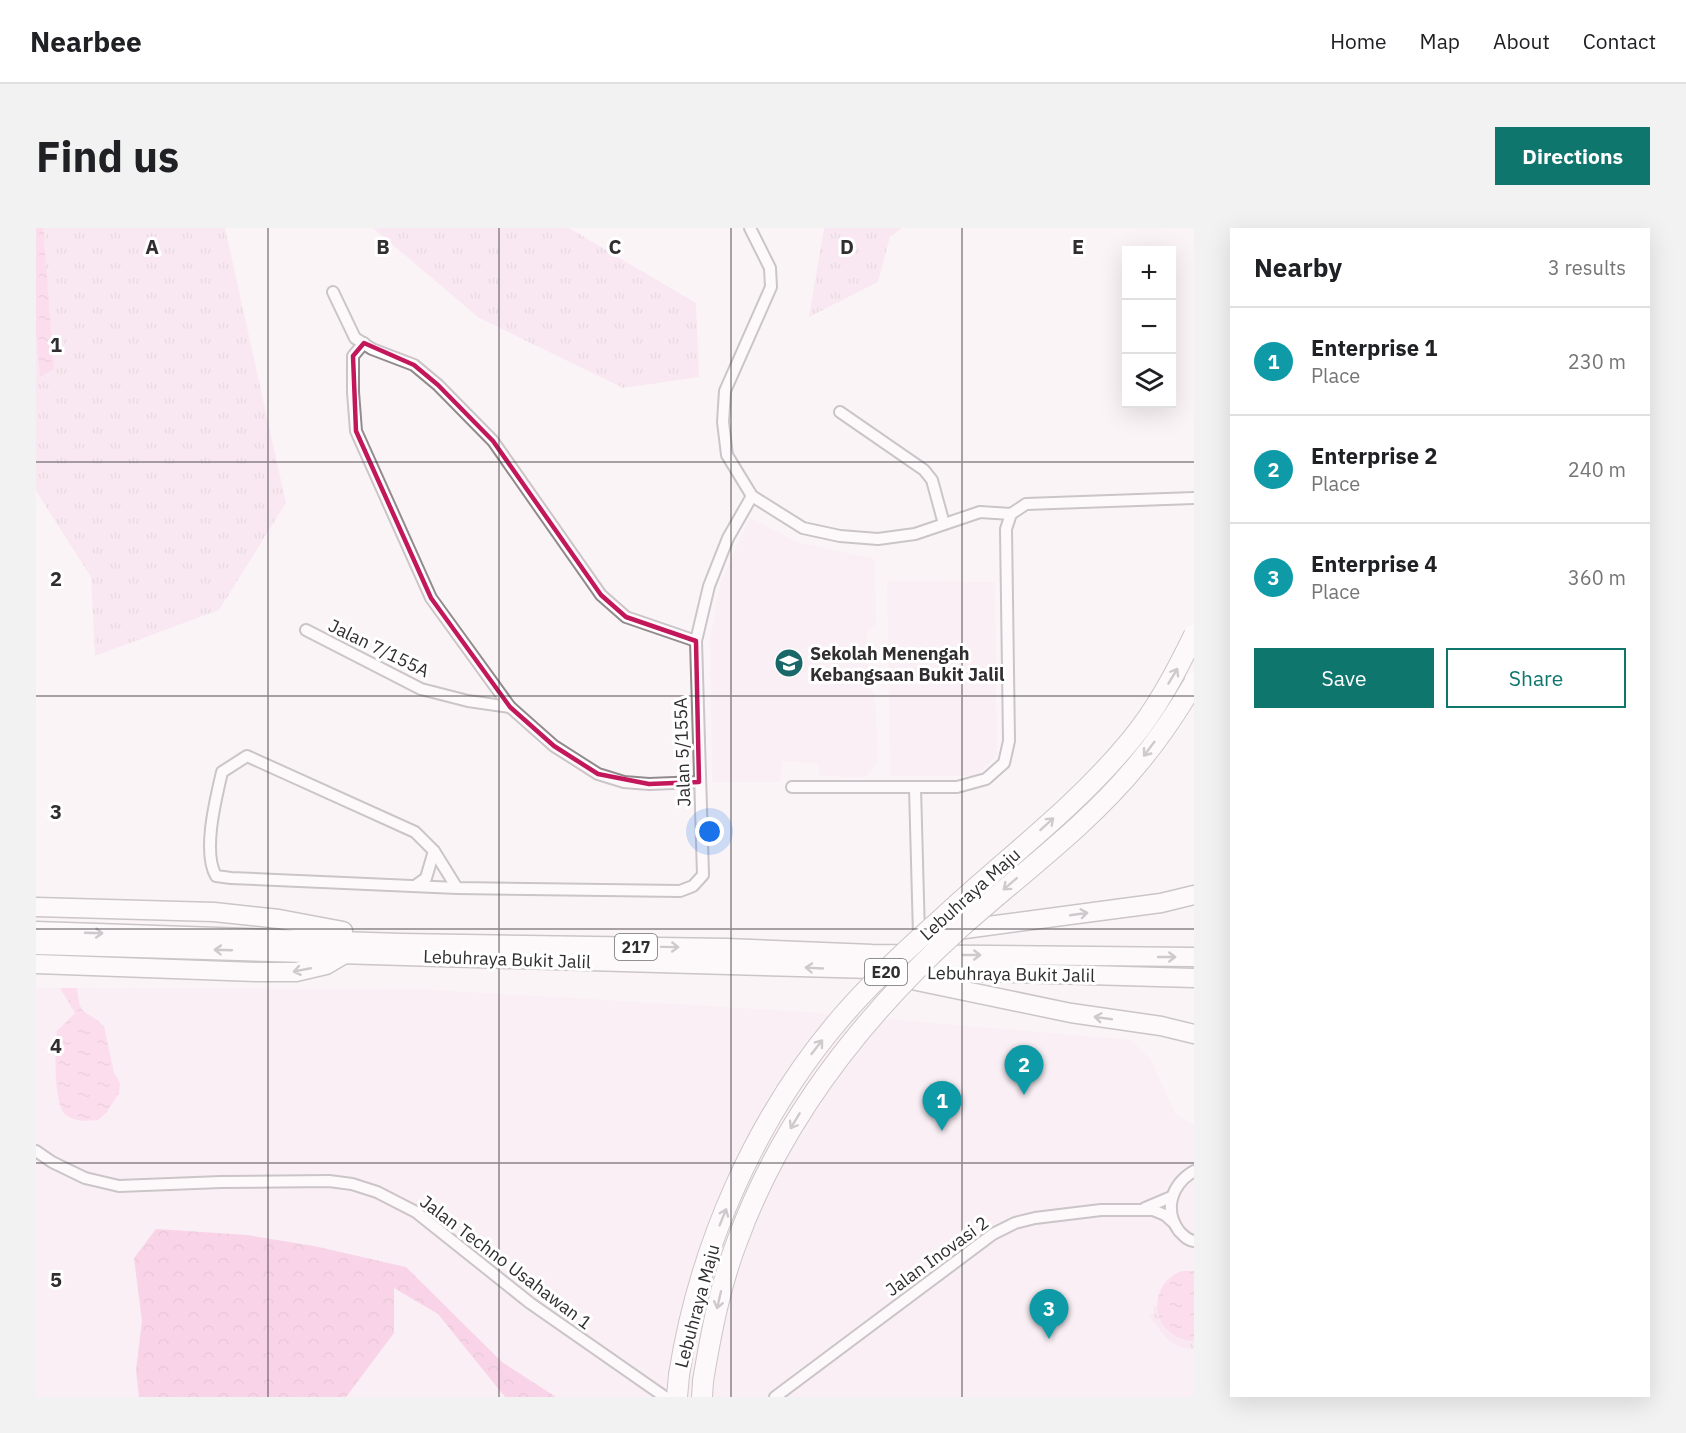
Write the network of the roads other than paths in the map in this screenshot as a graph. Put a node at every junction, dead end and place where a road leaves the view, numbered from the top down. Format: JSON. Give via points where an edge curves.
{"nodes":[{"id":1,"x":750,"y":228,"type":"edge"},
{"id":2,"x":333,"y":292,"type":"dead end"},
{"id":3,"x":364,"y":343,"type":"junction"},
{"id":4,"x":840,"y":412,"type":"dead end"},
{"id":5,"x":752,"y":496,"type":"junction"},
{"id":6,"x":1194,"y":498,"type":"edge"},
{"id":7,"x":1011,"y":514,"type":"junction"},
{"id":8,"x":944,"y":524,"type":"junction"},
{"id":9,"x":306,"y":630,"type":"dead end"},
{"id":10,"x":1194,"y":635,"type":"edge"},
{"id":11,"x":696,"y":641,"type":"junction"},
{"id":12,"x":1194,"y":683,"type":"edge"},
{"id":13,"x":510,"y":707,"type":"junction"},
{"id":14,"x":699,"y":782,"type":"junction"},
{"id":15,"x":792,"y":787,"type":"dead end"},
{"id":16,"x":915,"y":788,"type":"junction"},
{"id":17,"x":434,"y":851,"type":"junction"},
{"id":18,"x":415,"y":886,"type":"junction"},
{"id":19,"x":458,"y":888,"type":"junction"},
{"id":20,"x":1194,"y":895,"type":"edge"},
{"id":21,"x":1161,"y":903,"type":"junction"},
{"id":22,"x":1194,"y":906,"type":"edge"},
{"id":23,"x":36,"y":907,"type":"edge"},
{"id":24,"x":36,"y":931,"type":"edge"},
{"id":25,"x":919,"y":935,"type":"junction"},
{"id":26,"x":401,"y":943,"type":"junction"},
{"id":27,"x":36,"y":945,"type":"edge"},
{"id":28,"x":281,"y":945,"type":"junction"},
{"id":29,"x":344,"y":954,"type":"junction"},
{"id":30,"x":1194,"y":957,"type":"edge"},
{"id":31,"x":872,"y":963,"type":"junction"},
{"id":32,"x":36,"y":964,"type":"edge"},
{"id":33,"x":1194,"y":978,"type":"edge"},
{"id":34,"x":1194,"y":1025,"type":"edge"},
{"id":35,"x":1161,"y":1026,"type":"junction"},
{"id":36,"x":1194,"y":1034,"type":"edge"},
{"id":37,"x":36,"y":1151,"type":"edge"},
{"id":38,"x":1194,"y":1171,"type":"edge"},
{"id":39,"x":1171,"y":1197,"type":"junction"},
{"id":40,"x":1145,"y":1208,"type":"junction"},
{"id":41,"x":1173,"y":1222,"type":"junction"},
{"id":42,"x":1194,"y":1242,"type":"edge"},
{"id":43,"x":665,"y":1397,"type":"edge"},
{"id":44,"x":677,"y":1397,"type":"edge"},
{"id":45,"x":702,"y":1397,"type":"edge"},
{"id":46,"x":775,"y":1397,"type":"edge"}],
"edges":[{"from":1,"to":5,"type":"street","via":[[770,268],[771,287],[725,390],[723,422],[727,455]]},
{"from":2,"to":3,"type":"street","via":[[356,338]]},
{"from":3,"to":11,"type":"street","via":[[414,365],[493,441],[601,595],[626,617]]},
{"from":3,"to":13,"type":"street","via":[[353,356],[356,431],[431,598]]},
{"from":4,"to":8,"type":"street","via":[[924,470],[933,480]]},
{"from":5,"to":8,"type":"street","via":[[803,528],[840,536],[878,539],[915,534]]},
{"from":5,"to":11,"type":"street","name":"Jalan 5/155A","via":[[728,538],[709,586]]},
{"from":6,"to":7,"type":"street","via":[[1026,504]]},
{"from":7,"to":8,"type":"street","via":[[981,512]]},
{"from":7,"to":16,"type":"street","via":[[1006,529],[1010,741],[1004,764],[986,779],[957,787]]},
{"from":9,"to":13,"type":"street","name":"Jalan 7/155A","via":[[421,689]]},
{"from":44,"to":10,"type":"highway","name":"Lebuhraya Maju","number":"E20","one_way":true,"bridge":true,"via":[[687,1333],[715,1237],[758,1141],[811,1056],[840,1019],[939,920],[1108,766],[1155,705]]},
{"from":11,"to":14,"type":"street","name":"Jalan 5/155A"},
{"from":12,"to":45,"type":"highway","name":"Lebuhraya Maju","number":"E20","one_way":true,"bridge":true,"via":[[1136,766],[1078,825],[930,956],[856,1034],[809,1099],[773,1162],[737,1239],[712,1332]]},
{"from":13,"to":14,"type":"street","via":[[554,746],[598,774],[649,784]]},
{"from":14,"to":19,"type":"street","name":"Jalan 5/155A","via":[[703,875],[680,891]]},
{"from":15,"to":16,"type":"street"},
{"from":16,"to":25,"type":"street"},
{"from":17,"to":18,"type":"street","via":[[426,878]]},
{"from":17,"to":18,"type":"street","name":"Jalan 5/155A","via":[[416,832],[247,756],[222,772],[213,815],[211,867],[216,876]]},
{"from":17,"to":19,"type":"street","name":"Jalan 5/155A"},
{"from":18,"to":19,"type":"street","name":"Jalan 5/155A"},
{"from":20,"to":21,"type":"highway"},
{"from":21,"to":22,"type":"highway"},
{"from":25,"to":21,"type":"highway","one_way":true},
{"from":23,"to":26,"type":"highway","via":[[214,912],[279,919]]},
{"from":24,"to":28,"type":"highway","name":"Lebuhraya Bukit Jalil","number":"217","one_way":true},
{"from":25,"to":31,"type":"highway"},
{"from":26,"to":28,"type":"highway","name":"Lebuhraya Bukit Jalil","number":"217"},
{"from":26,"to":31,"type":"highway","name":"Lebuhraya Bukit Jalil","number":"217","one_way":true,"via":[[726,948]]},
{"from":28,"to":27,"type":"highway","name":"Lebuhraya Bukit Jalil","number":"217","one_way":true},
{"from":28,"to":29,"type":"highway","name":"Lebuhraya Bukit Jalil","number":"217"},
{"from":31,"to":29,"type":"highway","name":"Lebuhraya Bukit Jalil","number":"217","one_way":true,"via":[[726,964]]},
{"from":29,"to":32,"type":"highway","one_way":true,"via":[[326,965],[296,972]]},
{"from":31,"to":30,"type":"highway","name":"Lebuhraya Bukit Jalil","number":"217","one_way":true},
{"from":31,"to":33,"type":"highway","name":"Lebuhraya Bukit Jalil","number":"217"},
{"from":35,"to":31,"type":"highway","one_way":true,"via":[[1061,1011]]},
{"from":34,"to":35,"type":"highway"},
{"from":35,"to":36,"type":"highway"},
{"from":37,"to":43,"type":"street","name":"Jalan Techno Usahawan 1","via":[[85,1178],[119,1186],[328,1181],[377,1192],[416,1212],[530,1303]]},
{"from":38,"to":39,"type":"street","via":[[1180,1182]]},
{"from":39,"to":40,"type":"street"},
{"from":39,"to":41,"type":"street"},
{"from":40,"to":41,"type":"street"},
{"from":40,"to":46,"type":"street","name":"Jalan Inovasi 2","via":[[1055,1214],[998,1231]]},
{"from":41,"to":42,"type":"street"}]}
